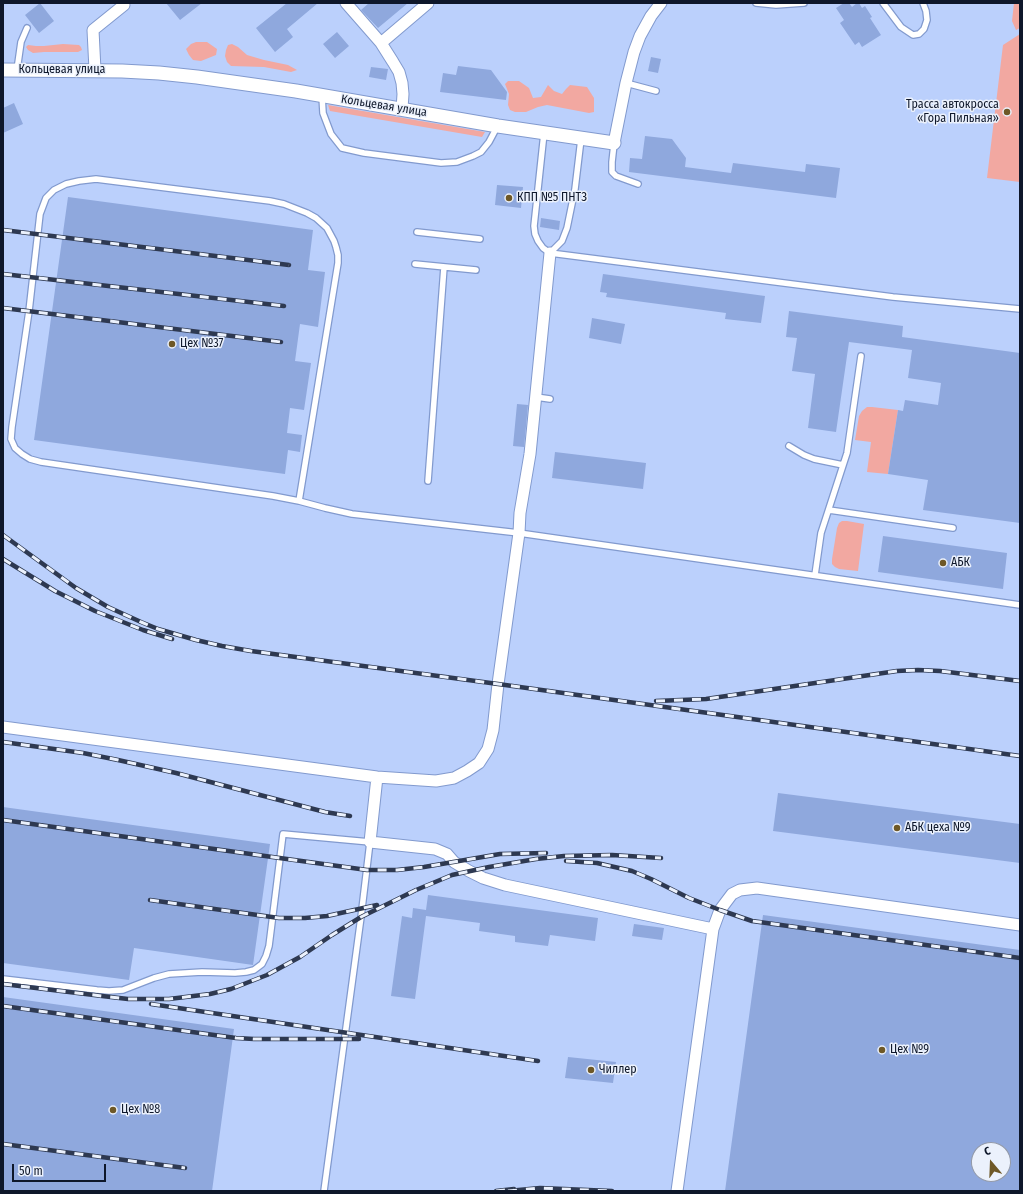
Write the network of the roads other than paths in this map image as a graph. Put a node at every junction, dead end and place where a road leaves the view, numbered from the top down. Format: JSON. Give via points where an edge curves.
{"nodes":[{"id":1,"x":346,"y":3,"type":"edge"},
{"id":2,"x":428,"y":3,"type":"edge"},
{"id":3,"x":661,"y":3,"type":"edge"},
{"id":4,"x":756,"y":3,"type":"edge"},
{"id":5,"x":804,"y":3,"type":"edge"},
{"id":6,"x":883,"y":3,"type":"edge"},
{"id":7,"x":924,"y":3,"type":"edge"},
{"id":8,"x":124,"y":5,"type":"dead end"},
{"id":9,"x":27,"y":28,"type":"dead end"},
{"id":10,"x":381,"y":43,"type":"junction"},
{"id":11,"x":3,"y":70,"type":"edge"},
{"id":12,"x":17,"y":70,"type":"junction"},
{"id":13,"x":95,"y":70,"type":"junction"},
{"id":14,"x":626,"y":84,"type":"junction"},
{"id":15,"x":656,"y":92,"type":"dead end"},
{"id":16,"x":322,"y":96,"type":"junction"},
{"id":17,"x":402,"y":109,"type":"junction"},
{"id":18,"x":498,"y":126,"type":"junction"},
{"id":19,"x":544,"y":133,"type":"junction"},
{"id":20,"x":581,"y":139,"type":"junction"},
{"id":21,"x":614,"y":143,"type":"junction"},
{"id":22,"x":638,"y":184,"type":"dead end"},
{"id":23,"x":417,"y":232,"type":"dead end"},
{"id":24,"x":480,"y":239,"type":"dead end"},
{"id":25,"x":550,"y":253,"type":"junction"},
{"id":26,"x":415,"y":264,"type":"dead end"},
{"id":27,"x":444,"y":267,"type":"junction"},
{"id":28,"x":476,"y":270,"type":"dead end"},
{"id":29,"x":1020,"y":310,"type":"edge"},
{"id":30,"x":861,"y":356,"type":"dead end"},
{"id":31,"x":536,"y":396,"type":"junction"},
{"id":32,"x":550,"y":399,"type":"dead end"},
{"id":33,"x":789,"y":446,"type":"dead end"},
{"id":34,"x":843,"y":465,"type":"junction"},
{"id":35,"x":428,"y":481,"type":"dead end"},
{"id":36,"x":299,"y":501,"type":"junction"},
{"id":37,"x":829,"y":510,"type":"junction"},
{"id":38,"x":953,"y":528,"type":"dead end"},
{"id":39,"x":519,"y":533,"type":"junction"},
{"id":40,"x":815,"y":575,"type":"junction"},
{"id":41,"x":1020,"y":605,"type":"edge"},
{"id":42,"x":3,"y":727,"type":"edge"},
{"id":43,"x":377,"y":777,"type":"junction"},
{"id":44,"x":370,"y":842,"type":"junction"},
{"id":45,"x":1020,"y":925,"type":"edge"},
{"id":46,"x":713,"y":929,"type":"junction"},
{"id":47,"x":3,"y":979,"type":"edge"},
{"id":48,"x":324,"y":1191,"type":"edge"},
{"id":49,"x":677,"y":1191,"type":"edge"}],
"edges":[{"from":1,"to":10,"type":"street"},
{"from":2,"to":10,"type":"street"},
{"from":3,"to":14,"type":"street","via":[[640,36]]},
{"from":4,"to":5,"type":"lane"},
{"from":6,"to":7,"type":"lane","via":[[901,27],[913,35],[924,30],[927,20]]},
{"from":8,"to":13,"type":"street","via":[[93,30]]},
{"from":9,"to":12,"type":"lane","via":[[21,42]]},
{"from":10,"to":17,"type":"street","via":[[394,62],[402,84]]},
{"from":11,"to":12,"type":"street","name":"Кольцевая улица"},
{"from":12,"to":13,"type":"street","name":"Кольцевая улица"},
{"from":13,"to":16,"type":"street","name":"Кольцевая улица","via":[[197,77]]},
{"from":14,"to":15,"type":"lane"},
{"from":14,"to":21,"type":"street"},
{"from":16,"to":17,"type":"street","name":"Кольцевая улица"},
{"from":16,"to":18,"type":"lane","via":[[323,113],[331,134],[342,148],[364,153],[441,163],[457,162],[481,152]]},
{"from":17,"to":18,"type":"street","name":"Кольцевая улица"},
{"from":18,"to":19,"type":"street","name":"Кольцевая улица"},
{"from":19,"to":20,"type":"street","name":"Кольцевая улица"},
{"from":19,"to":25,"type":"lane","via":[[534,226],[535,234]]},
{"from":20,"to":21,"type":"street","name":"Кольцевая улица"},
{"from":20,"to":25,"type":"lane","via":[[571,213],[562,241]]},
{"from":21,"to":22,"type":"lane","via":[[612,172]]},
{"from":23,"to":24,"type":"lane"},
{"from":25,"to":29,"type":"lane","via":[[893,297]]},
{"from":25,"to":31,"type":"street"},
{"from":26,"to":27,"type":"lane"},
{"from":27,"to":28,"type":"lane"},
{"from":27,"to":35,"type":"lane"},
{"from":30,"to":34,"type":"lane","via":[[850,436]]},
{"from":31,"to":32,"type":"lane"},
{"from":31,"to":39,"type":"street"},
{"from":33,"to":34,"type":"lane","via":[[814,459]]},
{"from":34,"to":37,"type":"lane"},
{"from":36,"to":36,"type":"lane","via":[[41,462],[26,457],[15,448],[12,427],[40,214],[46,198],[54,190],[66,184],[96,179],[270,201],[307,213],[327,228],[336,247],[338,263]]},
{"from":36,"to":39,"type":"lane","via":[[352,514]]},
{"from":37,"to":38,"type":"lane"},
{"from":37,"to":40,"type":"lane","via":[[821,533]]},
{"from":39,"to":40,"type":"lane"},
{"from":39,"to":43,"type":"street","via":[[493,730],[488,749],[479,763],[454,778],[436,781]]},
{"from":40,"to":41,"type":"lane"},
{"from":42,"to":43,"type":"street"},
{"from":43,"to":44,"type":"street"},
{"from":44,"to":46,"type":"street","via":[[435,849],[447,854],[454,862],[469,871],[505,885]]},
{"from":44,"to":47,"type":"lane","via":[[283,834],[269,946],[262,964],[254,970],[235,973],[169,974],[123,990],[109,991]]},
{"from":44,"to":48,"type":"lane"},
{"from":45,"to":46,"type":"street","via":[[757,888],[740,890],[732,894],[720,910]]},
{"from":46,"to":49,"type":"street"}]}
